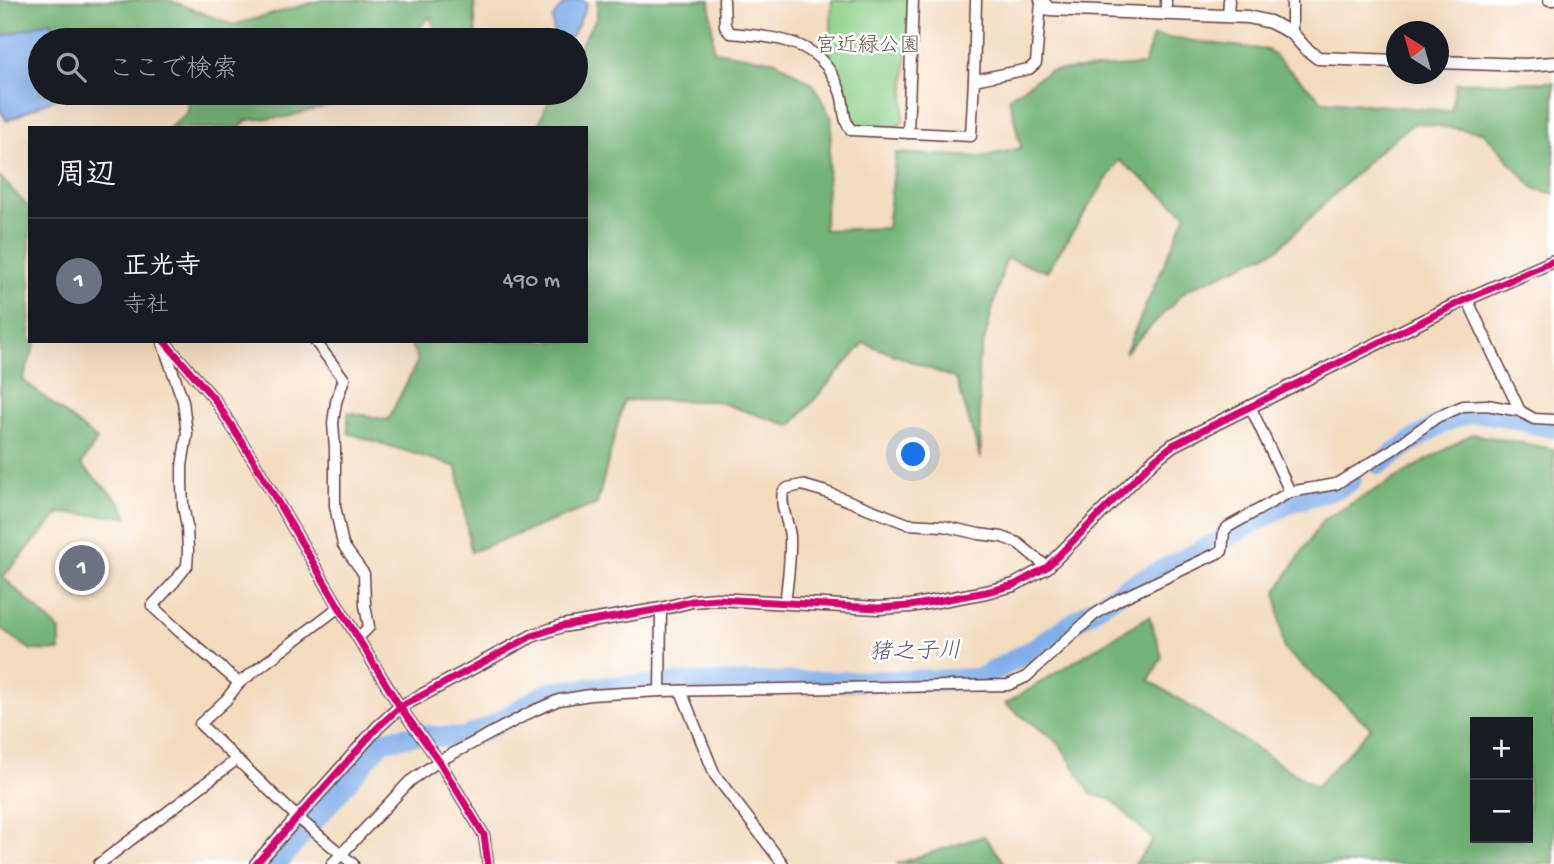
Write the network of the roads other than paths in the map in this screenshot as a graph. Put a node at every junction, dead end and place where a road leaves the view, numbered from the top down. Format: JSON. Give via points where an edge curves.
{"nodes":[{"id":1,"x":724,"y":0,"type":"edge"},
{"id":2,"x":913,"y":0,"type":"edge"},
{"id":3,"x":976,"y":0,"type":"edge"},
{"id":4,"x":1166,"y":0,"type":"edge"},
{"id":5,"x":1229,"y":0,"type":"edge"},
{"id":6,"x":1293,"y":0,"type":"edge"},
{"id":7,"x":1041,"y":1,"type":"edge"},
{"id":8,"x":1103,"y":6,"type":"edge"},
{"id":9,"x":1166,"y":15,"type":"junction"},
{"id":10,"x":1228,"y":15,"type":"junction"},
{"id":11,"x":1292,"y":33,"type":"junction"},
{"id":12,"x":1386,"y":61,"type":"edge"},
{"id":13,"x":1449,"y":62,"type":"edge"},
{"id":14,"x":1554,"y":63,"type":"edge"},
{"id":15,"x":974,"y":80,"type":"junction"},
{"id":16,"x":908,"y":133,"type":"junction"},
{"id":17,"x":1554,"y":261,"type":"edge"},
{"id":18,"x":1467,"y":299,"type":"junction"},
{"id":19,"x":164,"y":343,"type":"edge"},
{"id":20,"x":165,"y":343,"type":"edge"},
{"id":21,"x":317,"y":343,"type":"edge"},
{"id":22,"x":1250,"y":406,"type":"junction"},
{"id":23,"x":1520,"y":411,"type":"junction"},
{"id":24,"x":1554,"y":420,"type":"edge"},
{"id":25,"x":1290,"y":492,"type":"junction"},
{"id":26,"x":1046,"y":567,"type":"junction"},
{"id":27,"x":785,"y":603,"type":"junction"},
{"id":28,"x":339,"y":607,"type":"junction"},
{"id":29,"x":661,"y":609,"type":"junction"},
{"id":30,"x":358,"y":638,"type":"junction"},
{"id":31,"x":239,"y":683,"type":"junction"},
{"id":32,"x":660,"y":689,"type":"junction"},
{"id":33,"x":681,"y":691,"type":"junction"},
{"id":34,"x":400,"y":707,"type":"junction"},
{"id":35,"x":236,"y":760,"type":"junction"},
{"id":36,"x":439,"y":761,"type":"junction"},
{"id":37,"x":300,"y":819,"type":"junction"},
{"id":38,"x":341,"y":854,"type":"junction"},
{"id":39,"x":99,"y":864,"type":"edge"},
{"id":40,"x":256,"y":864,"type":"edge"},
{"id":41,"x":332,"y":864,"type":"edge"},
{"id":42,"x":353,"y":864,"type":"edge"},
{"id":43,"x":488,"y":864,"type":"edge"},
{"id":44,"x":783,"y":864,"type":"edge"}],
"edges":[{"from":1,"to":16,"type":"street","via":[[724,26],[730,33],[796,43],[817,55],[833,75],[842,96],[845,123],[851,130]]},
{"from":2,"to":16,"type":"street"},
{"from":3,"to":15,"type":"street"},
{"from":4,"to":9,"type":"street"},
{"from":5,"to":10,"type":"street"},
{"from":6,"to":11,"type":"street"},
{"from":7,"to":8,"type":"street","via":[[1049,9]]},
{"from":7,"to":15,"type":"street","via":[[1035,63],[1029,69]]},
{"from":8,"to":9,"type":"street"},
{"from":9,"to":10,"type":"street"},
{"from":10,"to":11,"type":"street","via":[[1270,22]]},
{"from":11,"to":12,"type":"street","via":[[1318,58]]},
{"from":13,"to":14,"type":"street"},
{"from":15,"to":16,"type":"street","via":[[971,136]]},
{"from":17,"to":18,"type":"street"},
{"from":18,"to":22,"type":"street"},
{"from":18,"to":23,"type":"street"},
{"from":19,"to":31,"type":"street","via":[[183,401],[187,434],[181,466],[188,551],[187,566],[152,606]]},
{"from":20,"to":28,"type":"street","via":[[215,400]]},
{"from":21,"to":30,"type":"street","via":[[344,379],[333,423],[335,506],[343,545],[364,574],[369,627]]},
{"from":22,"to":25,"type":"street"},
{"from":22,"to":26,"type":"street","via":[[1154,459]]},
{"from":23,"to":24,"type":"street","via":[[1534,419]]},
{"from":23,"to":25,"type":"street","via":[[1463,406],[1437,416],[1336,484]]},
{"from":25,"to":33,"type":"street","via":[[1228,527],[1222,551],[1094,615],[1026,677],[1008,685]]},
{"from":26,"to":27,"type":"street","via":[[1014,585],[910,606]]},
{"from":26,"to":27,"type":"street","via":[[1002,537],[908,524],[802,485],[788,488],[781,501],[791,561]]},
{"from":27,"to":29,"type":"street","via":[[717,599]]},
{"from":28,"to":30,"type":"street"},
{"from":28,"to":31,"type":"street"},
{"from":29,"to":32,"type":"street"},
{"from":29,"to":34,"type":"street","via":[[562,626],[532,636]]},
{"from":30,"to":34,"type":"street"},
{"from":31,"to":35,"type":"street","via":[[200,724]]},
{"from":32,"to":33,"type":"street"},
{"from":32,"to":36,"type":"street","via":[[559,700]]},
{"from":33,"to":44,"type":"street","via":[[715,775]]},
{"from":34,"to":36,"type":"street"},
{"from":34,"to":37,"type":"street"},
{"from":35,"to":37,"type":"street"},
{"from":35,"to":39,"type":"street"},
{"from":36,"to":38,"type":"street","via":[[410,781]]},
{"from":36,"to":43,"type":"street","via":[[484,835]]},
{"from":37,"to":38,"type":"street"},
{"from":37,"to":40,"type":"street"},
{"from":38,"to":41,"type":"street"},
{"from":38,"to":42,"type":"street"}]}
